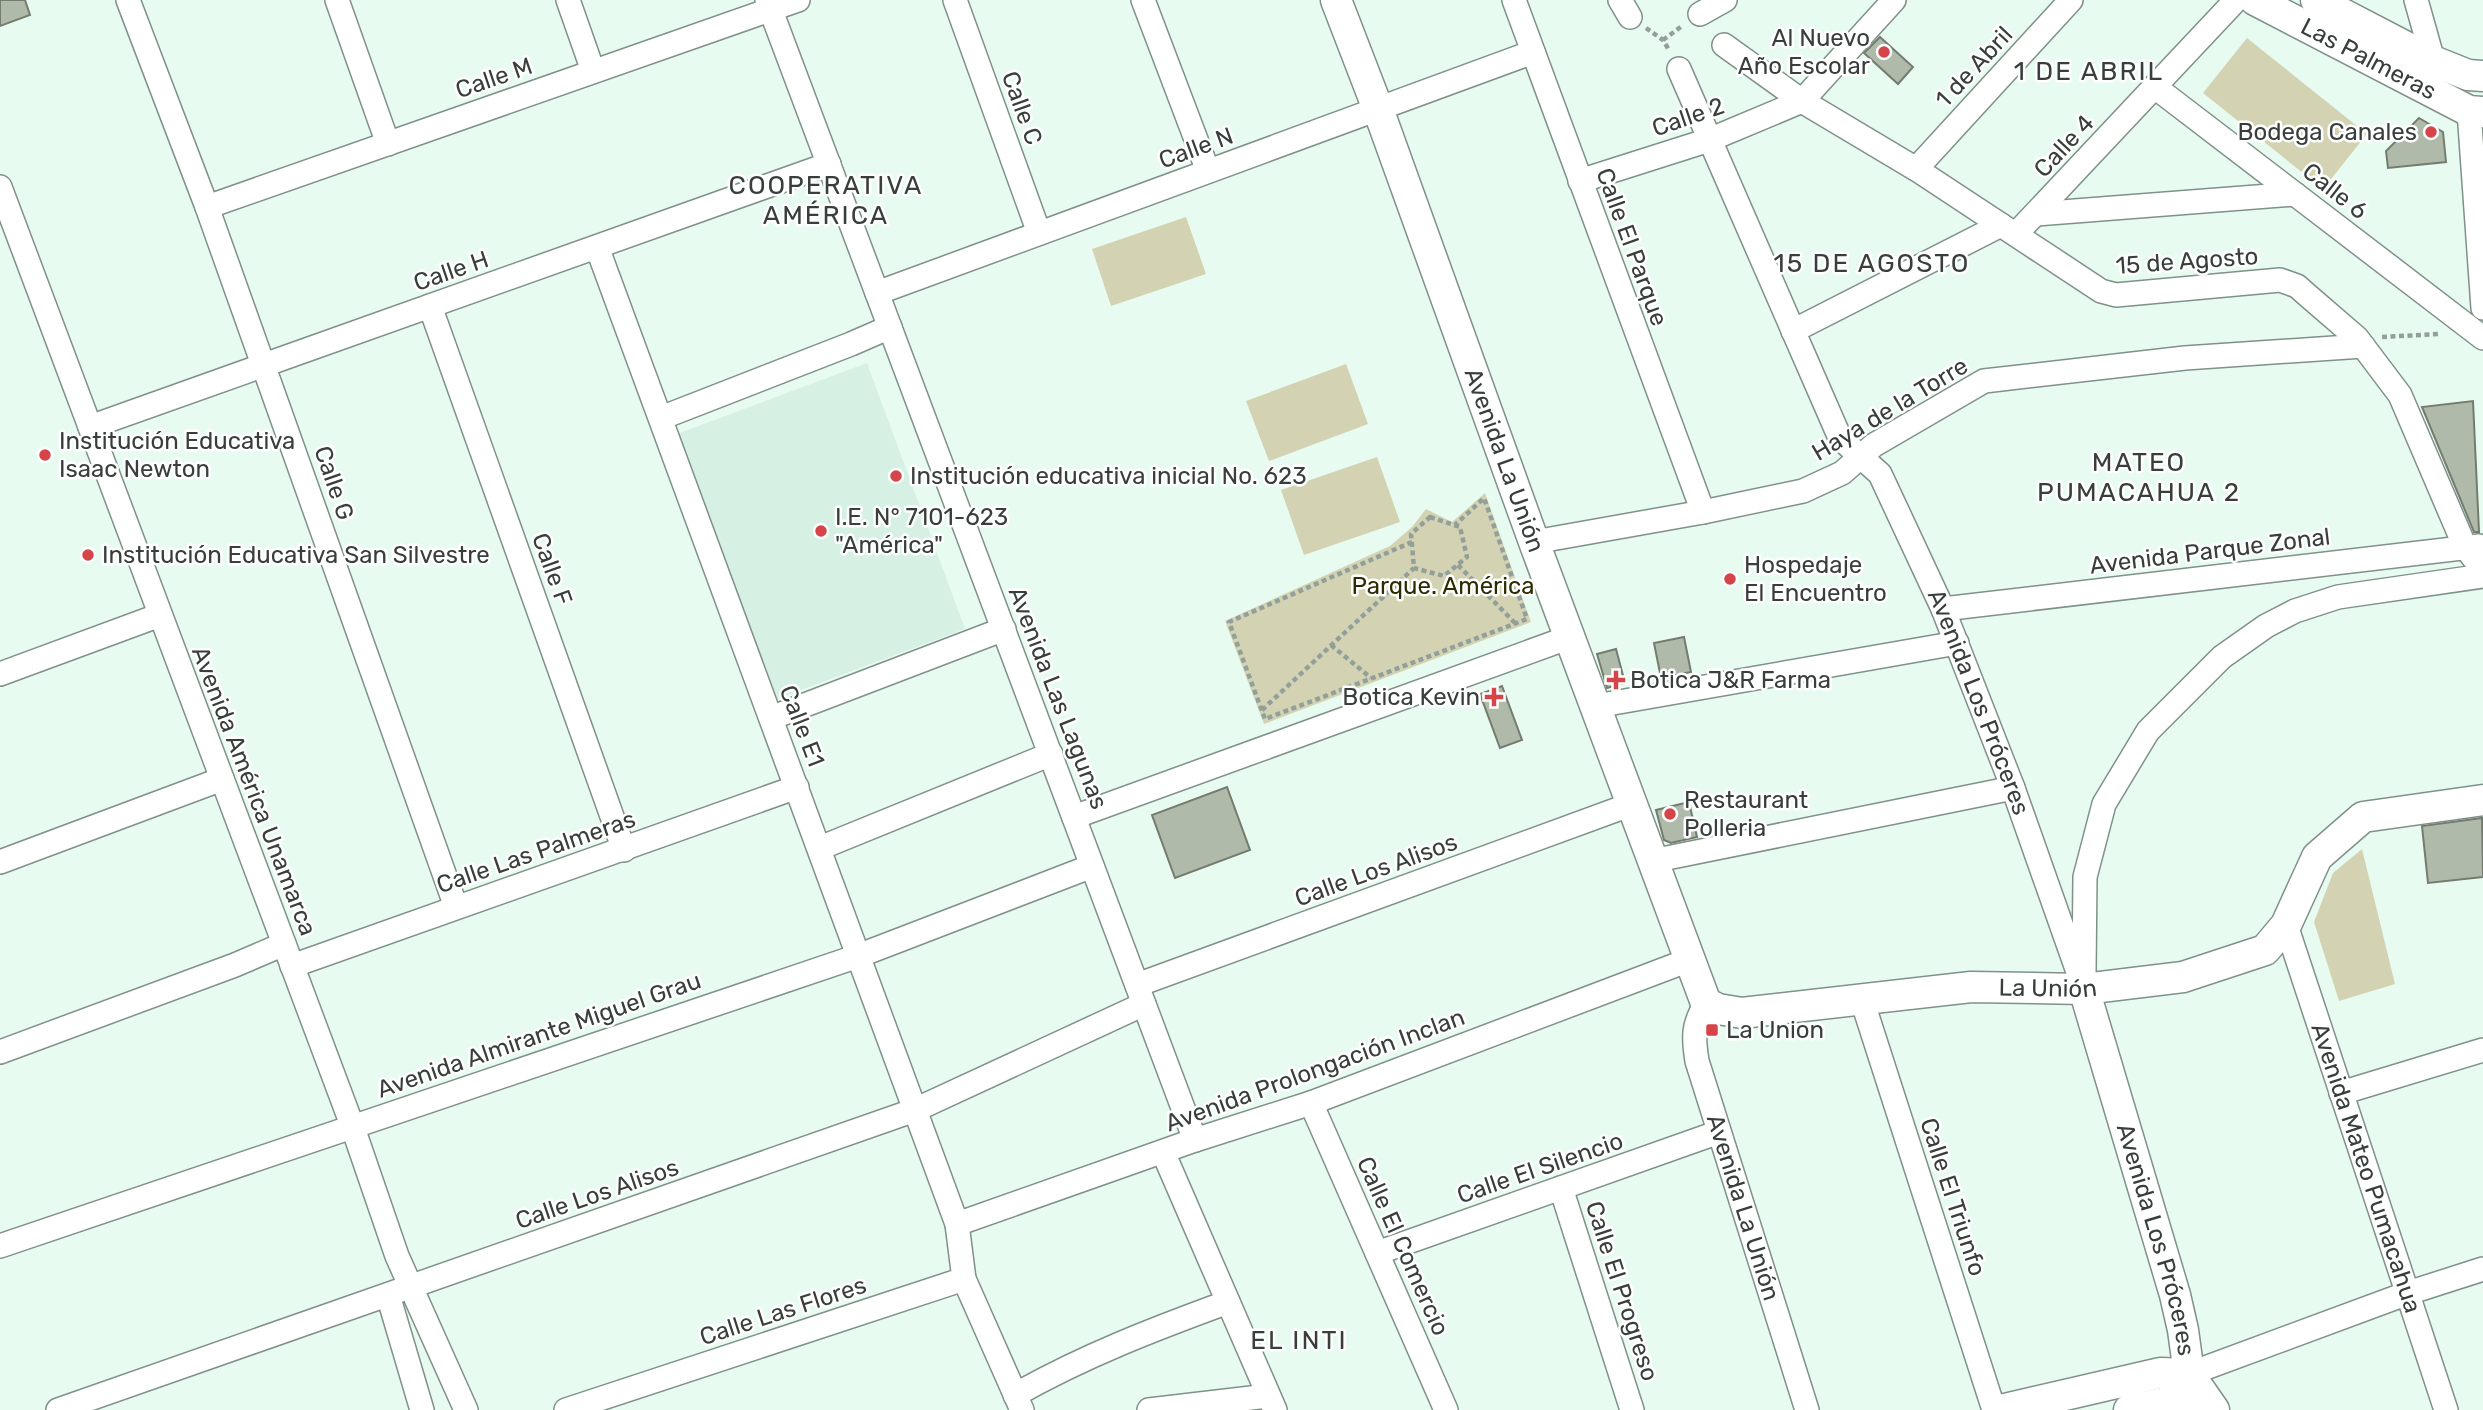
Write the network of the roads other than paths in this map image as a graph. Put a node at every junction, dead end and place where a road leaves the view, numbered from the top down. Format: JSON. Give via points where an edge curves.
{"nodes":[{"id":1,"x":128,"y":0,"type":"edge"},
{"id":2,"x":337,"y":0,"type":"edge"},
{"id":3,"x":568,"y":0,"type":"edge"},
{"id":4,"x":798,"y":0,"type":"edge"},
{"id":5,"x":955,"y":0,"type":"edge"},
{"id":6,"x":1143,"y":0,"type":"edge"},
{"id":7,"x":1336,"y":0,"type":"edge"},
{"id":8,"x":1514,"y":0,"type":"edge"},
{"id":9,"x":1725,"y":0,"type":"edge"},
{"id":10,"x":1894,"y":0,"type":"edge"},
{"id":11,"x":2071,"y":0,"type":"edge"},
{"id":12,"x":2236,"y":0,"type":"edge"},
{"id":13,"x":2316,"y":0,"type":"edge"},
{"id":14,"x":2416,"y":0,"type":"edge"},
{"id":15,"x":2264,"y":3,"type":"edge"},
{"id":16,"x":769,"y":5,"type":"edge"},
{"id":17,"x":1700,"y":14,"type":"dead end"},
{"id":18,"x":1724,"y":45,"type":"dead end"},
{"id":19,"x":1533,"y":52,"type":"junction"},
{"id":20,"x":2433,"y":61,"type":"junction"},
{"id":21,"x":1679,"y":69,"type":"dead end"},
{"id":22,"x":593,"y":71,"type":"junction"},
{"id":23,"x":2483,"y":76,"type":"edge"},
{"id":24,"x":2155,"y":87,"type":"junction"},
{"id":25,"x":2443,"y":98,"type":"junction"},
{"id":26,"x":1802,"y":101,"type":"junction"},
{"id":27,"x":1378,"y":109,"type":"junction"},
{"id":28,"x":2476,"y":112,"type":"edge"},
{"id":29,"x":1709,"y":140,"type":"junction"},
{"id":30,"x":387,"y":144,"type":"junction"},
{"id":31,"x":829,"y":164,"type":"junction"},
{"id":32,"x":1916,"y":169,"type":"junction"},
{"id":33,"x":1208,"y":171,"type":"junction"},
{"id":34,"x":1580,"y":181,"type":"junction"},
{"id":35,"x":0,"y":187,"type":"edge"},
{"id":36,"x":2295,"y":194,"type":"junction"},
{"id":37,"x":207,"y":207,"type":"junction"},
{"id":38,"x":2036,"y":214,"type":"junction"},
{"id":39,"x":2009,"y":230,"type":"junction"},
{"id":40,"x":1039,"y":233,"type":"junction"},
{"id":41,"x":597,"y":247,"type":"junction"},
{"id":42,"x":877,"y":293,"type":"junction"},
{"id":43,"x":430,"y":306,"type":"junction"},
{"id":44,"x":2483,"y":308,"type":"edge"},
{"id":45,"x":890,"y":327,"type":"junction"},
{"id":46,"x":1793,"y":331,"type":"junction"},
{"id":47,"x":2478,"y":335,"type":"edge"},
{"id":48,"x":2360,"y":342,"type":"junction"},
{"id":49,"x":264,"y":364,"type":"junction"},
{"id":50,"x":661,"y":418,"type":"junction"},
{"id":51,"x":90,"y":427,"type":"junction"},
{"id":52,"x":1861,"y":456,"type":"junction"},
{"id":53,"x":1703,"y":512,"type":"junction"},
{"id":54,"x":1534,"y":542,"type":"junction"},
{"id":55,"x":2474,"y":546,"type":"edge"},
{"id":56,"x":2483,"y":570,"type":"edge"},
{"id":57,"x":2483,"y":576,"type":"edge"},
{"id":58,"x":1943,"y":609,"type":"junction"},
{"id":59,"x":160,"y":615,"type":"junction"},
{"id":60,"x":1004,"y":629,"type":"junction"},
{"id":61,"x":1570,"y":637,"type":"junction"},
{"id":62,"x":1957,"y":643,"type":"junction"},
{"id":63,"x":0,"y":674,"type":"edge"},
{"id":64,"x":1596,"y":706,"type":"junction"},
{"id":65,"x":771,"y":718,"type":"junction"},
{"id":66,"x":1051,"y":754,"type":"junction"},
{"id":67,"x":222,"y":779,"type":"junction"},
{"id":68,"x":797,"y":787,"type":"junction"},
{"id":69,"x":2013,"y":788,"type":"junction"},
{"id":70,"x":2483,"y":800,"type":"edge"},
{"id":71,"x":1632,"y":804,"type":"junction"},
{"id":72,"x":1074,"y":817,"type":"junction"},
{"id":73,"x":820,"y":848,"type":"junction"},
{"id":74,"x":624,"y":850,"type":"junction"},
{"id":75,"x":1653,"y":861,"type":"junction"},
{"id":76,"x":0,"y":862,"type":"edge"},
{"id":77,"x":1092,"y":866,"type":"junction"},
{"id":78,"x":456,"y":907,"type":"junction"},
{"id":79,"x":2286,"y":925,"type":"junction"},
{"id":80,"x":284,"y":944,"type":"junction"},
{"id":81,"x":858,"y":956,"type":"junction"},
{"id":82,"x":1689,"y":960,"type":"junction"},
{"id":83,"x":292,"y":966,"type":"junction"},
{"id":84,"x":2084,"y":989,"type":"junction"},
{"id":85,"x":1140,"y":994,"type":"junction"},
{"id":86,"x":1862,"y":1000,"type":"junction"},
{"id":87,"x":1706,"y":1003,"type":"junction"},
{"id":88,"x":2483,"y":1050,"type":"edge"},
{"id":89,"x":0,"y":1052,"type":"edge"},
{"id":90,"x":2341,"y":1093,"type":"junction"},
{"id":91,"x":1311,"y":1103,"type":"junction"},
{"id":92,"x":915,"y":1110,"type":"junction"},
{"id":93,"x":352,"y":1125,"type":"junction"},
{"id":94,"x":1719,"y":1132,"type":"junction"},
{"id":95,"x":1195,"y":1140,"type":"junction"},
{"id":96,"x":1163,"y":1152,"type":"junction"},
{"id":97,"x":1562,"y":1188,"type":"junction"},
{"id":98,"x":957,"y":1224,"type":"junction"},
{"id":99,"x":0,"y":1246,"type":"edge"},
{"id":100,"x":1377,"y":1253,"type":"junction"},
{"id":101,"x":2483,"y":1269,"type":"edge"},
{"id":102,"x":964,"y":1279,"type":"junction"},
{"id":103,"x":411,"y":1288,"type":"junction"},
{"id":104,"x":2408,"y":1293,"type":"junction"},
{"id":105,"x":388,"y":1295,"type":"junction"},
{"id":106,"x":1228,"y":1301,"type":"junction"},
{"id":107,"x":2189,"y":1374,"type":"junction"},
{"id":108,"x":1018,"y":1402,"type":"edge"},
{"id":109,"x":1271,"y":1403,"type":"edge"},
{"id":110,"x":58,"y":1410,"type":"edge"},
{"id":111,"x":422,"y":1410,"type":"edge"},
{"id":112,"x":466,"y":1410,"type":"edge"},
{"id":113,"x":566,"y":1410,"type":"edge"},
{"id":114,"x":1149,"y":1410,"type":"edge"},
{"id":115,"x":1446,"y":1410,"type":"edge"},
{"id":116,"x":1632,"y":1410,"type":"edge"},
{"id":117,"x":1807,"y":1410,"type":"edge"},
{"id":118,"x":1994,"y":1410,"type":"edge"},
{"id":119,"x":2000,"y":1410,"type":"edge"},
{"id":120,"x":2129,"y":1410,"type":"edge"},
{"id":121,"x":2183,"y":1410,"type":"edge"},
{"id":122,"x":2214,"y":1410,"type":"edge"},
{"id":123,"x":2446,"y":1410,"type":"edge"}],
"edges":[{"from":1,"to":37,"type":"street","name":"Calle G"},
{"from":2,"to":30,"type":"street"},
{"from":3,"to":22,"type":"street"},
{"from":4,"to":16,"type":"street","name":"Calle M"},
{"from":5,"to":40,"type":"street","name":"Calle C"},
{"from":6,"to":33,"type":"street"},
{"from":7,"to":27,"type":"street","name":"Avenida La Unión"},
{"from":8,"to":19,"type":"street","name":"Calle El Parque"},
{"from":9,"to":17,"type":"street"},
{"from":10,"to":26,"type":"street","name":"Calle 2"},
{"from":11,"to":32,"type":"street","name":"1 de Abril"},
{"from":12,"to":24,"type":"street","name":"Calle 4"},
{"from":13,"to":20,"type":"street"},
{"from":14,"to":20,"type":"street"},
{"from":15,"to":25,"type":"street","name":"Las Palmeras"},
{"from":16,"to":22,"type":"street","name":"Calle M"},
{"from":16,"to":31,"type":"street","name":"Avenida Las Lagunas"},
{"from":18,"to":26,"type":"street","name":"15 de Agosto"},
{"from":19,"to":27,"type":"street","name":"Calle N"},
{"from":19,"to":34,"type":"street","name":"Calle El Parque"},
{"from":20,"to":23,"type":"street"},
{"from":20,"to":25,"type":"street"},
{"from":21,"to":29,"type":"street","name":"Avenida Los Próceres"},
{"from":22,"to":30,"type":"street","name":"Calle M"},
{"from":24,"to":36,"type":"street","name":"Calle 6"},
{"from":24,"to":38,"type":"street","name":"Calle 4"},
{"from":25,"to":28,"type":"street","name":"Las Palmeras"},
{"from":26,"to":29,"type":"street","name":"Calle 2"},
{"from":26,"to":32,"type":"street","name":"15 de Agosto"},
{"from":27,"to":33,"type":"street","name":"Calle N"},
{"from":27,"to":54,"type":"street","name":"Avenida La Unión"},
{"from":28,"to":44,"type":"street"},
{"from":29,"to":34,"type":"street","name":"Calle 2"},
{"from":29,"to":46,"type":"street","name":"Avenida Los Próceres"},
{"from":30,"to":37,"type":"street","name":"Calle M"},
{"from":31,"to":41,"type":"street","name":"Calle H"},
{"from":31,"to":42,"type":"street","name":"Avenida Las Lagunas"},
{"from":32,"to":39,"type":"street","name":"15 de Agosto"},
{"from":33,"to":40,"type":"street","name":"Calle N"},
{"from":34,"to":53,"type":"street","name":"Calle El Parque"},
{"from":35,"to":51,"type":"street","name":"Avenida América Unamarca"},
{"from":36,"to":38,"type":"street"},
{"from":36,"to":47,"type":"street","name":"Calle 6"},
{"from":37,"to":49,"type":"street","name":"Calle G"},
{"from":38,"to":39,"type":"street","name":"Calle 4"},
{"from":39,"to":46,"type":"street","name":"Calle 4"},
{"from":39,"to":48,"type":"street","name":"15 de Agosto","via":[[2087,284],[2116,295],[2288,283]]},
{"from":40,"to":42,"type":"street","name":"Calle N"},
{"from":41,"to":43,"type":"street","name":"Calle H"},
{"from":41,"to":50,"type":"street","name":"Calle E1"},
{"from":42,"to":45,"type":"street","name":"Avenida Las Lagunas"},
{"from":43,"to":49,"type":"street","name":"Calle H"},
{"from":43,"to":74,"type":"street","name":"Calle F"},
{"from":45,"to":50,"type":"street"},
{"from":45,"to":60,"type":"street","name":"Avenida Las Lagunas"},
{"from":46,"to":52,"type":"street","name":"Avenida Los Próceres","via":[[1840,438]]},
{"from":48,"to":52,"type":"street","name":"Haya de la Torre","via":[[1984,381]]},
{"from":48,"to":55,"type":"street","name":"15 de Agosto","via":[[2400,395]]},
{"from":49,"to":51,"type":"street","name":"Calle H"},
{"from":49,"to":78,"type":"street","name":"Calle G"},
{"from":50,"to":65,"type":"street","name":"Calle E1"},
{"from":51,"to":59,"type":"street","name":"Avenida América Unamarca"},
{"from":52,"to":53,"type":"street","name":"Haya de la Torre","via":[[1842,473],[1803,491]]},
{"from":52,"to":58,"type":"street","name":"Avenida Los Próceres","via":[[1880,474]]},
{"from":53,"to":54,"type":"street","name":"Haya de la Torre"},
{"from":54,"to":61,"type":"street","name":"Avenida La Unión"},
{"from":55,"to":56,"type":"street","name":"15 de Agosto"},
{"from":55,"to":58,"type":"street","name":"Avenida Parque Zonal"},
{"from":57,"to":84,"type":"street","via":[[2338,597],[2295,611],[2222,657],[2148,731],[2104,804],[2085,877]]},
{"from":58,"to":62,"type":"street","name":"Avenida Los Próceres"},
{"from":59,"to":63,"type":"street"},
{"from":59,"to":67,"type":"street","name":"Avenida América Unamarca"},
{"from":60,"to":65,"type":"street"},
{"from":60,"to":66,"type":"street","name":"Avenida Las Lagunas"},
{"from":61,"to":64,"type":"street","name":"Avenida La Unión"},
{"from":61,"to":72,"type":"street"},
{"from":62,"to":64,"type":"street"},
{"from":62,"to":69,"type":"street","name":"Avenida Los Próceres"},
{"from":64,"to":71,"type":"street","name":"Avenida La Unión"},
{"from":65,"to":68,"type":"street","name":"Calle E1"},
{"from":66,"to":72,"type":"street","name":"Avenida Las Lagunas"},
{"from":66,"to":73,"type":"street"},
{"from":67,"to":76,"type":"street"},
{"from":67,"to":80,"type":"street","name":"Avenida América Unamarca"},
{"from":68,"to":73,"type":"street","name":"Calle E1"},
{"from":68,"to":74,"type":"street","name":"Calle Las Palmeras"},
{"from":69,"to":75,"type":"street"},
{"from":69,"to":84,"type":"street","name":"Avenida Los Próceres"},
{"from":70,"to":79,"type":"street","name":"La Unión","via":[[2362,817],[2317,857]]},
{"from":71,"to":75,"type":"street","name":"Avenida La Unión"},
{"from":71,"to":85,"type":"street","name":"Calle Los Alisos"},
{"from":72,"to":77,"type":"street","name":"Avenida Las Lagunas"},
{"from":73,"to":81,"type":"street","name":"Calle E1"},
{"from":74,"to":78,"type":"street","name":"Calle Las Palmeras"},
{"from":75,"to":82,"type":"street","name":"Avenida La Unión"},
{"from":77,"to":81,"type":"street","name":"Avenida Almirante Miguel Grau"},
{"from":77,"to":85,"type":"street","name":"Avenida Las Lagunas"},
{"from":78,"to":83,"type":"street","name":"Calle Las Palmeras"},
{"from":79,"to":84,"type":"street","name":"La Unión","via":[[2265,950],[2183,977]]},
{"from":79,"to":90,"type":"street","name":"Avenida Mateo Pumacahua"},
{"from":80,"to":83,"type":"street","name":"Avenida América Unamarca"},
{"from":80,"to":89,"type":"street"},
{"from":81,"to":92,"type":"street","name":"Calle E1"},
{"from":81,"to":93,"type":"street","name":"Avenida Almirante Miguel Grau"},
{"from":82,"to":87,"type":"street"},
{"from":82,"to":91,"type":"street","name":"Avenida Prolongación Inclan"},
{"from":83,"to":93,"type":"street","name":"Avenida América Unamarca"},
{"from":84,"to":86,"type":"street","name":"La Unión","via":[[1971,987]]},
{"from":84,"to":107,"type":"street","name":"Avenida Los Próceres","via":[[2175,1295]]},
{"from":85,"to":92,"type":"street","name":"Calle Los Alisos"},
{"from":85,"to":95,"type":"street","name":"Avenida Las Lagunas"},
{"from":86,"to":87,"type":"street","name":"La Unión","via":[[1742,1013]]},
{"from":86,"to":118,"type":"street","name":"Calle El Triunfo"},
{"from":87,"to":94,"type":"street","name":"Avenida La Unión","via":[[1696,1021],[1694,1041]]},
{"from":88,"to":90,"type":"street"},
{"from":90,"to":104,"type":"street","name":"Avenida Mateo Pumacahua"},
{"from":91,"to":95,"type":"street","name":"Avenida Prolongación Inclan"},
{"from":91,"to":100,"type":"street","name":"Calle El Comercio"},
{"from":92,"to":98,"type":"street","name":"Calle E1"},
{"from":92,"to":103,"type":"street","name":"Calle Los Alisos"},
{"from":93,"to":99,"type":"street","name":"Avenida Almirante Miguel Grau"},
{"from":93,"to":103,"type":"street","name":"Avenida América Unamarca"},
{"from":94,"to":97,"type":"street","name":"Calle El Silencio"},
{"from":94,"to":117,"type":"street","name":"Avenida La Unión"},
{"from":95,"to":96,"type":"street","name":"Avenida Prolongación Inclan"},
{"from":96,"to":98,"type":"street","name":"Avenida Prolongación Inclan"},
{"from":96,"to":106,"type":"street"},
{"from":97,"to":100,"type":"street","name":"Calle El Silencio"},
{"from":97,"to":116,"type":"street","name":"Calle El Progreso"},
{"from":98,"to":102,"type":"street"},
{"from":100,"to":115,"type":"street","name":"Calle El Comercio"},
{"from":101,"to":104,"type":"street"},
{"from":102,"to":108,"type":"street"},
{"from":102,"to":113,"type":"street","name":"Calle Las Flores"},
{"from":103,"to":105,"type":"street","name":"Calle Los Alisos"},
{"from":103,"to":112,"type":"street","name":"Avenida América Unamarca"},
{"from":104,"to":107,"type":"street"},
{"from":104,"to":123,"type":"street","name":"Avenida Mateo Pumacahua"},
{"from":105,"to":110,"type":"street","name":"Calle Los Alisos"},
{"from":105,"to":111,"type":"street"},
{"from":106,"to":108,"type":"street","via":[[1063,1368]]},
{"from":106,"to":109,"type":"street"},
{"from":107,"to":119,"type":"street","via":[[2160,1373]]},
{"from":107,"to":120,"type":"street","via":[[2168,1402]]},
{"from":107,"to":121,"type":"street","name":"Avenida Los Próceres"},
{"from":107,"to":122,"type":"street","name":"Avenida Los Próceres"},
{"from":109,"to":114,"type":"street"}]}
